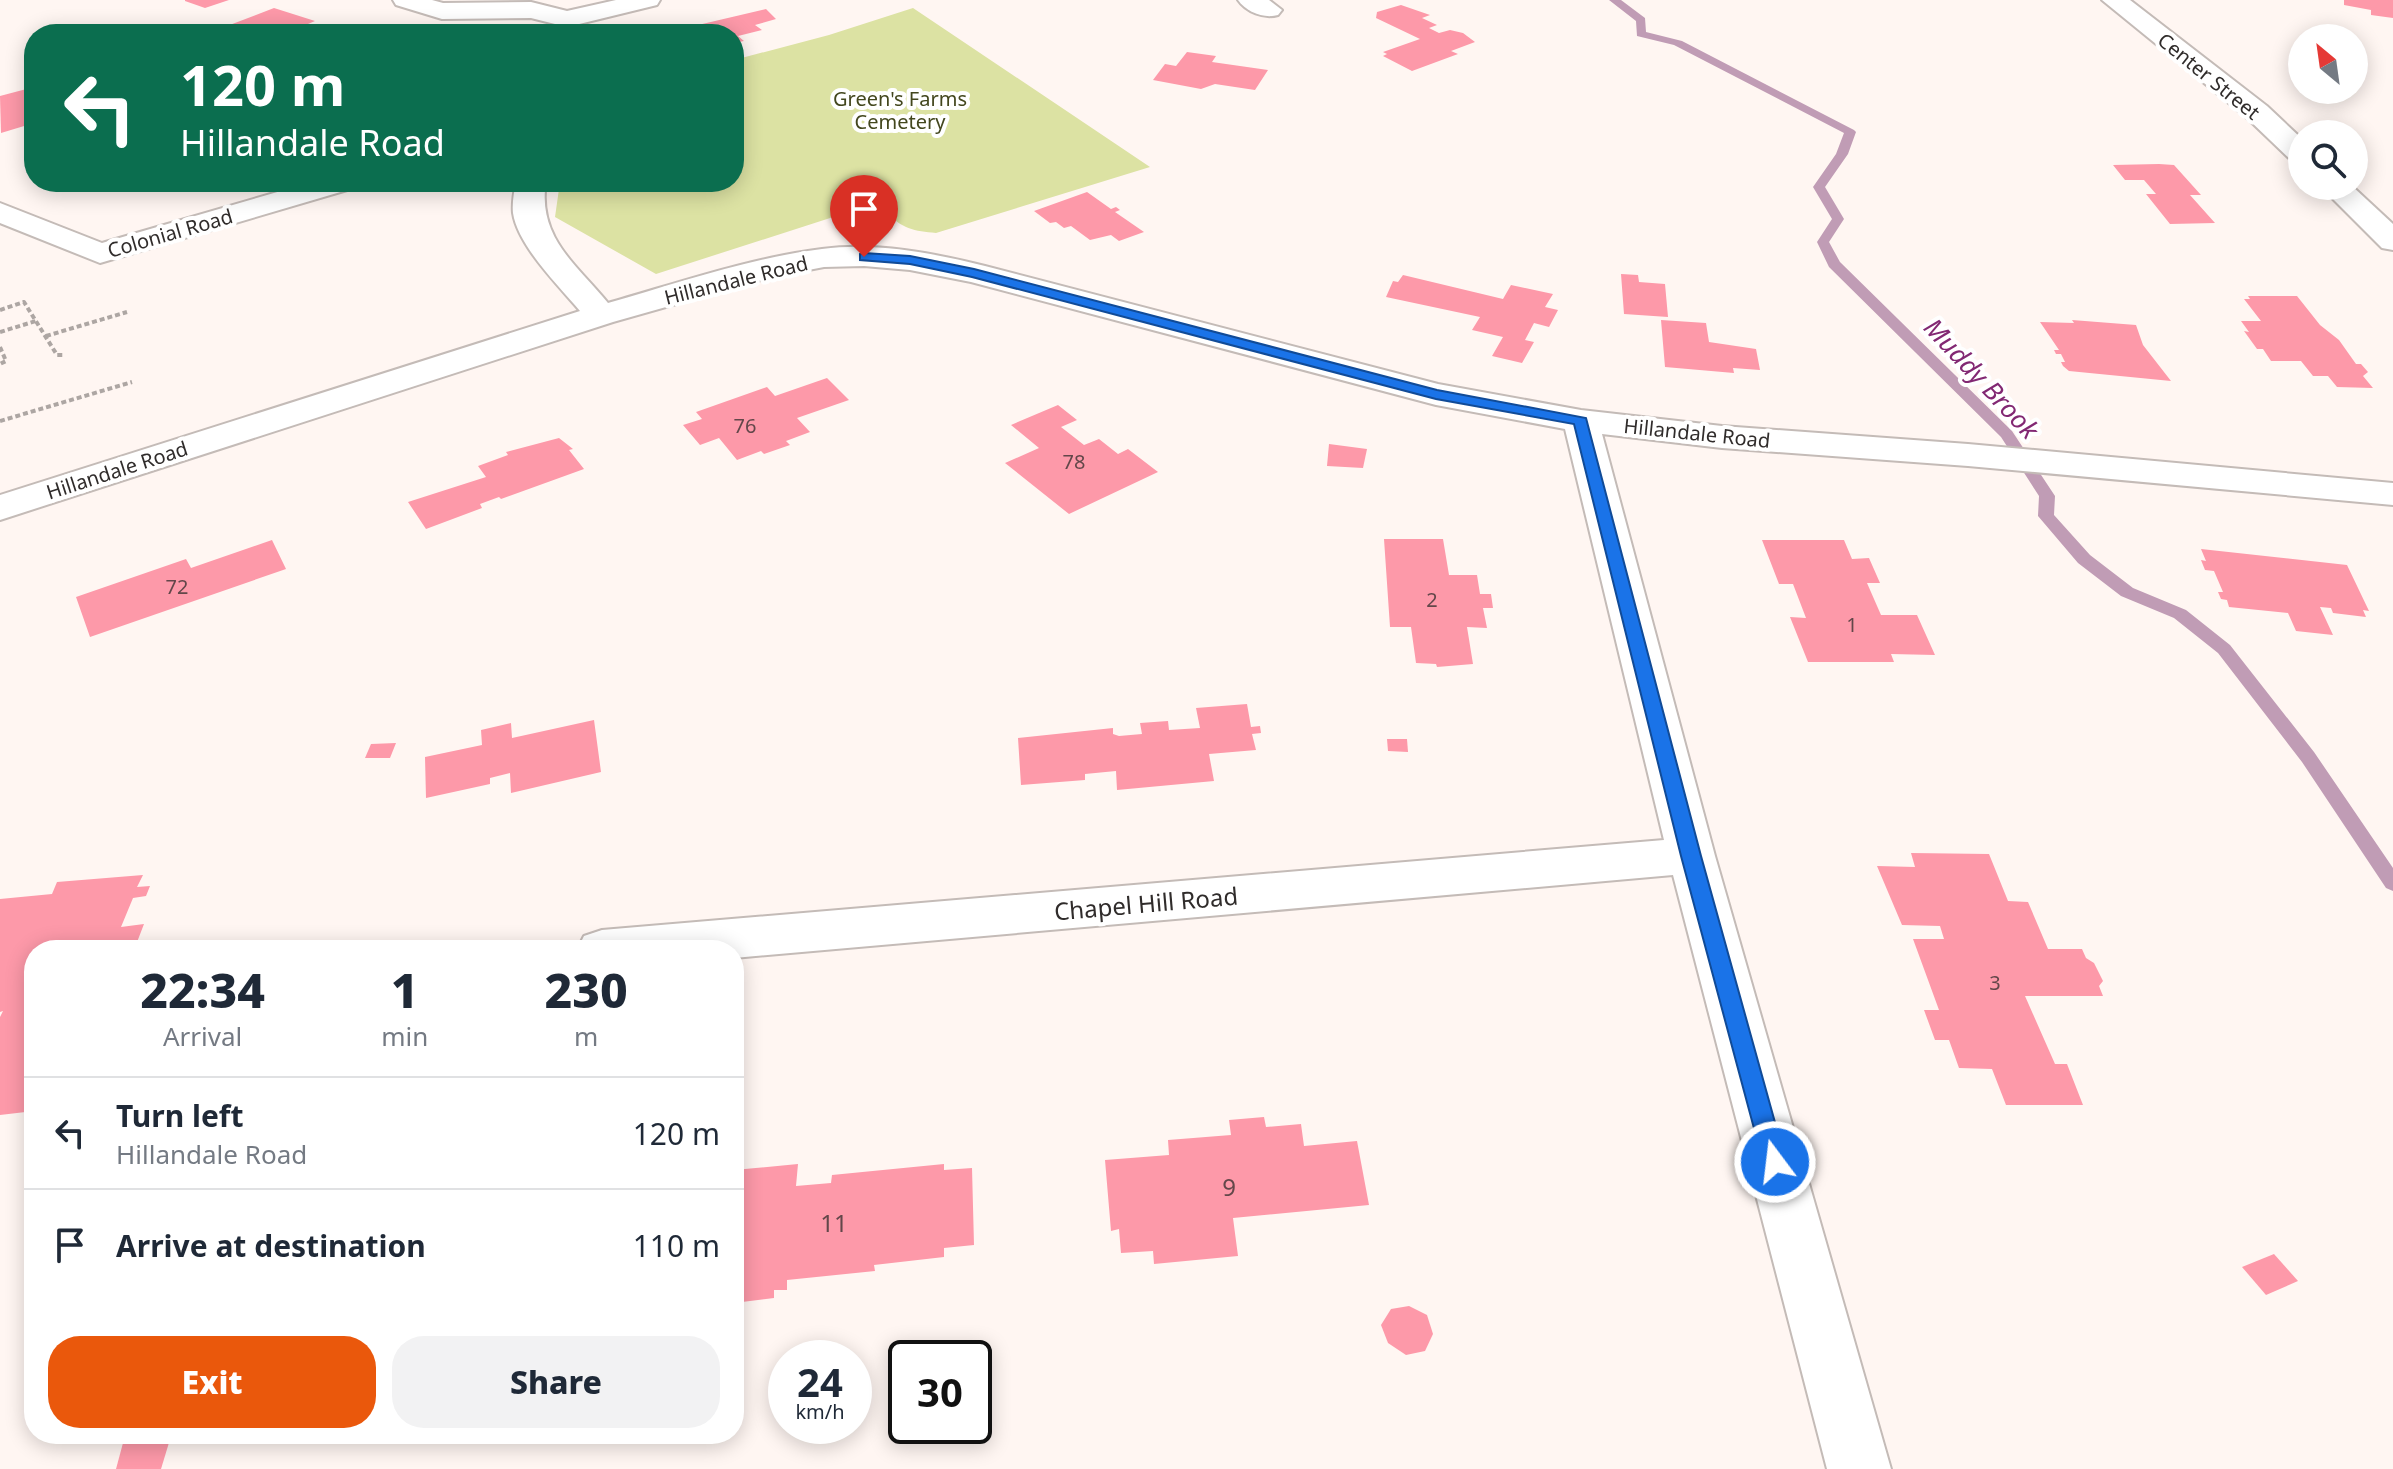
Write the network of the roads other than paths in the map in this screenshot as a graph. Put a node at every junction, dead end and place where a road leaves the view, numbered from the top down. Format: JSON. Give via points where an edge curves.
{"nodes":[{"id":1,"x":405,"y":0,"type":"edge"},
{"id":2,"x":648,"y":0,"type":"edge"},
{"id":3,"x":2114,"y":0,"type":"edge"},
{"id":4,"x":568,"y":18,"type":"edge"},
{"id":5,"x":2288,"y":142,"type":"edge"},
{"id":6,"x":310,"y":192,"type":"edge"},
{"id":7,"x":529,"y":192,"type":"edge"},
{"id":8,"x":2350,"y":200,"type":"edge"},
{"id":9,"x":0,"y":212,"type":"edge"},
{"id":10,"x":2393,"y":241,"type":"edge"},
{"id":11,"x":601,"y":315,"type":"junction"},
{"id":12,"x":1581,"y":421,"type":"junction"},
{"id":13,"x":2393,"y":494,"type":"edge"},
{"id":14,"x":0,"y":508,"type":"edge"},
{"id":15,"x":1691,"y":856,"type":"junction"},
{"id":16,"x":718,"y":940,"type":"edge"},
{"id":17,"x":1859,"y":1469,"type":"edge"}],
"edges":[{"from":1,"to":4,"type":"street","via":[[442,11],[531,10]]},
{"from":2,"to":4,"type":"street"},
{"from":3,"to":5,"type":"street","name":"Center Street"},
{"from":6,"to":9,"type":"street","name":"Colonial Road","via":[[100,254]]},
{"from":7,"to":11,"type":"street","via":[[530,220]]},
{"from":8,"to":10,"type":"street"},
{"from":11,"to":12,"type":"street","name":"Hillandale Road","via":[[768,268],[824,258],[910,260],[1436,394]]},
{"from":11,"to":14,"type":"street","name":"Hillandale Road"},
{"from":12,"to":13,"type":"street","name":"Hillandale Road"},
{"from":12,"to":15,"type":"street"},
{"from":15,"to":16,"type":"street","name":"Chapel Hill Road"},
{"from":15,"to":17,"type":"street"}]}
